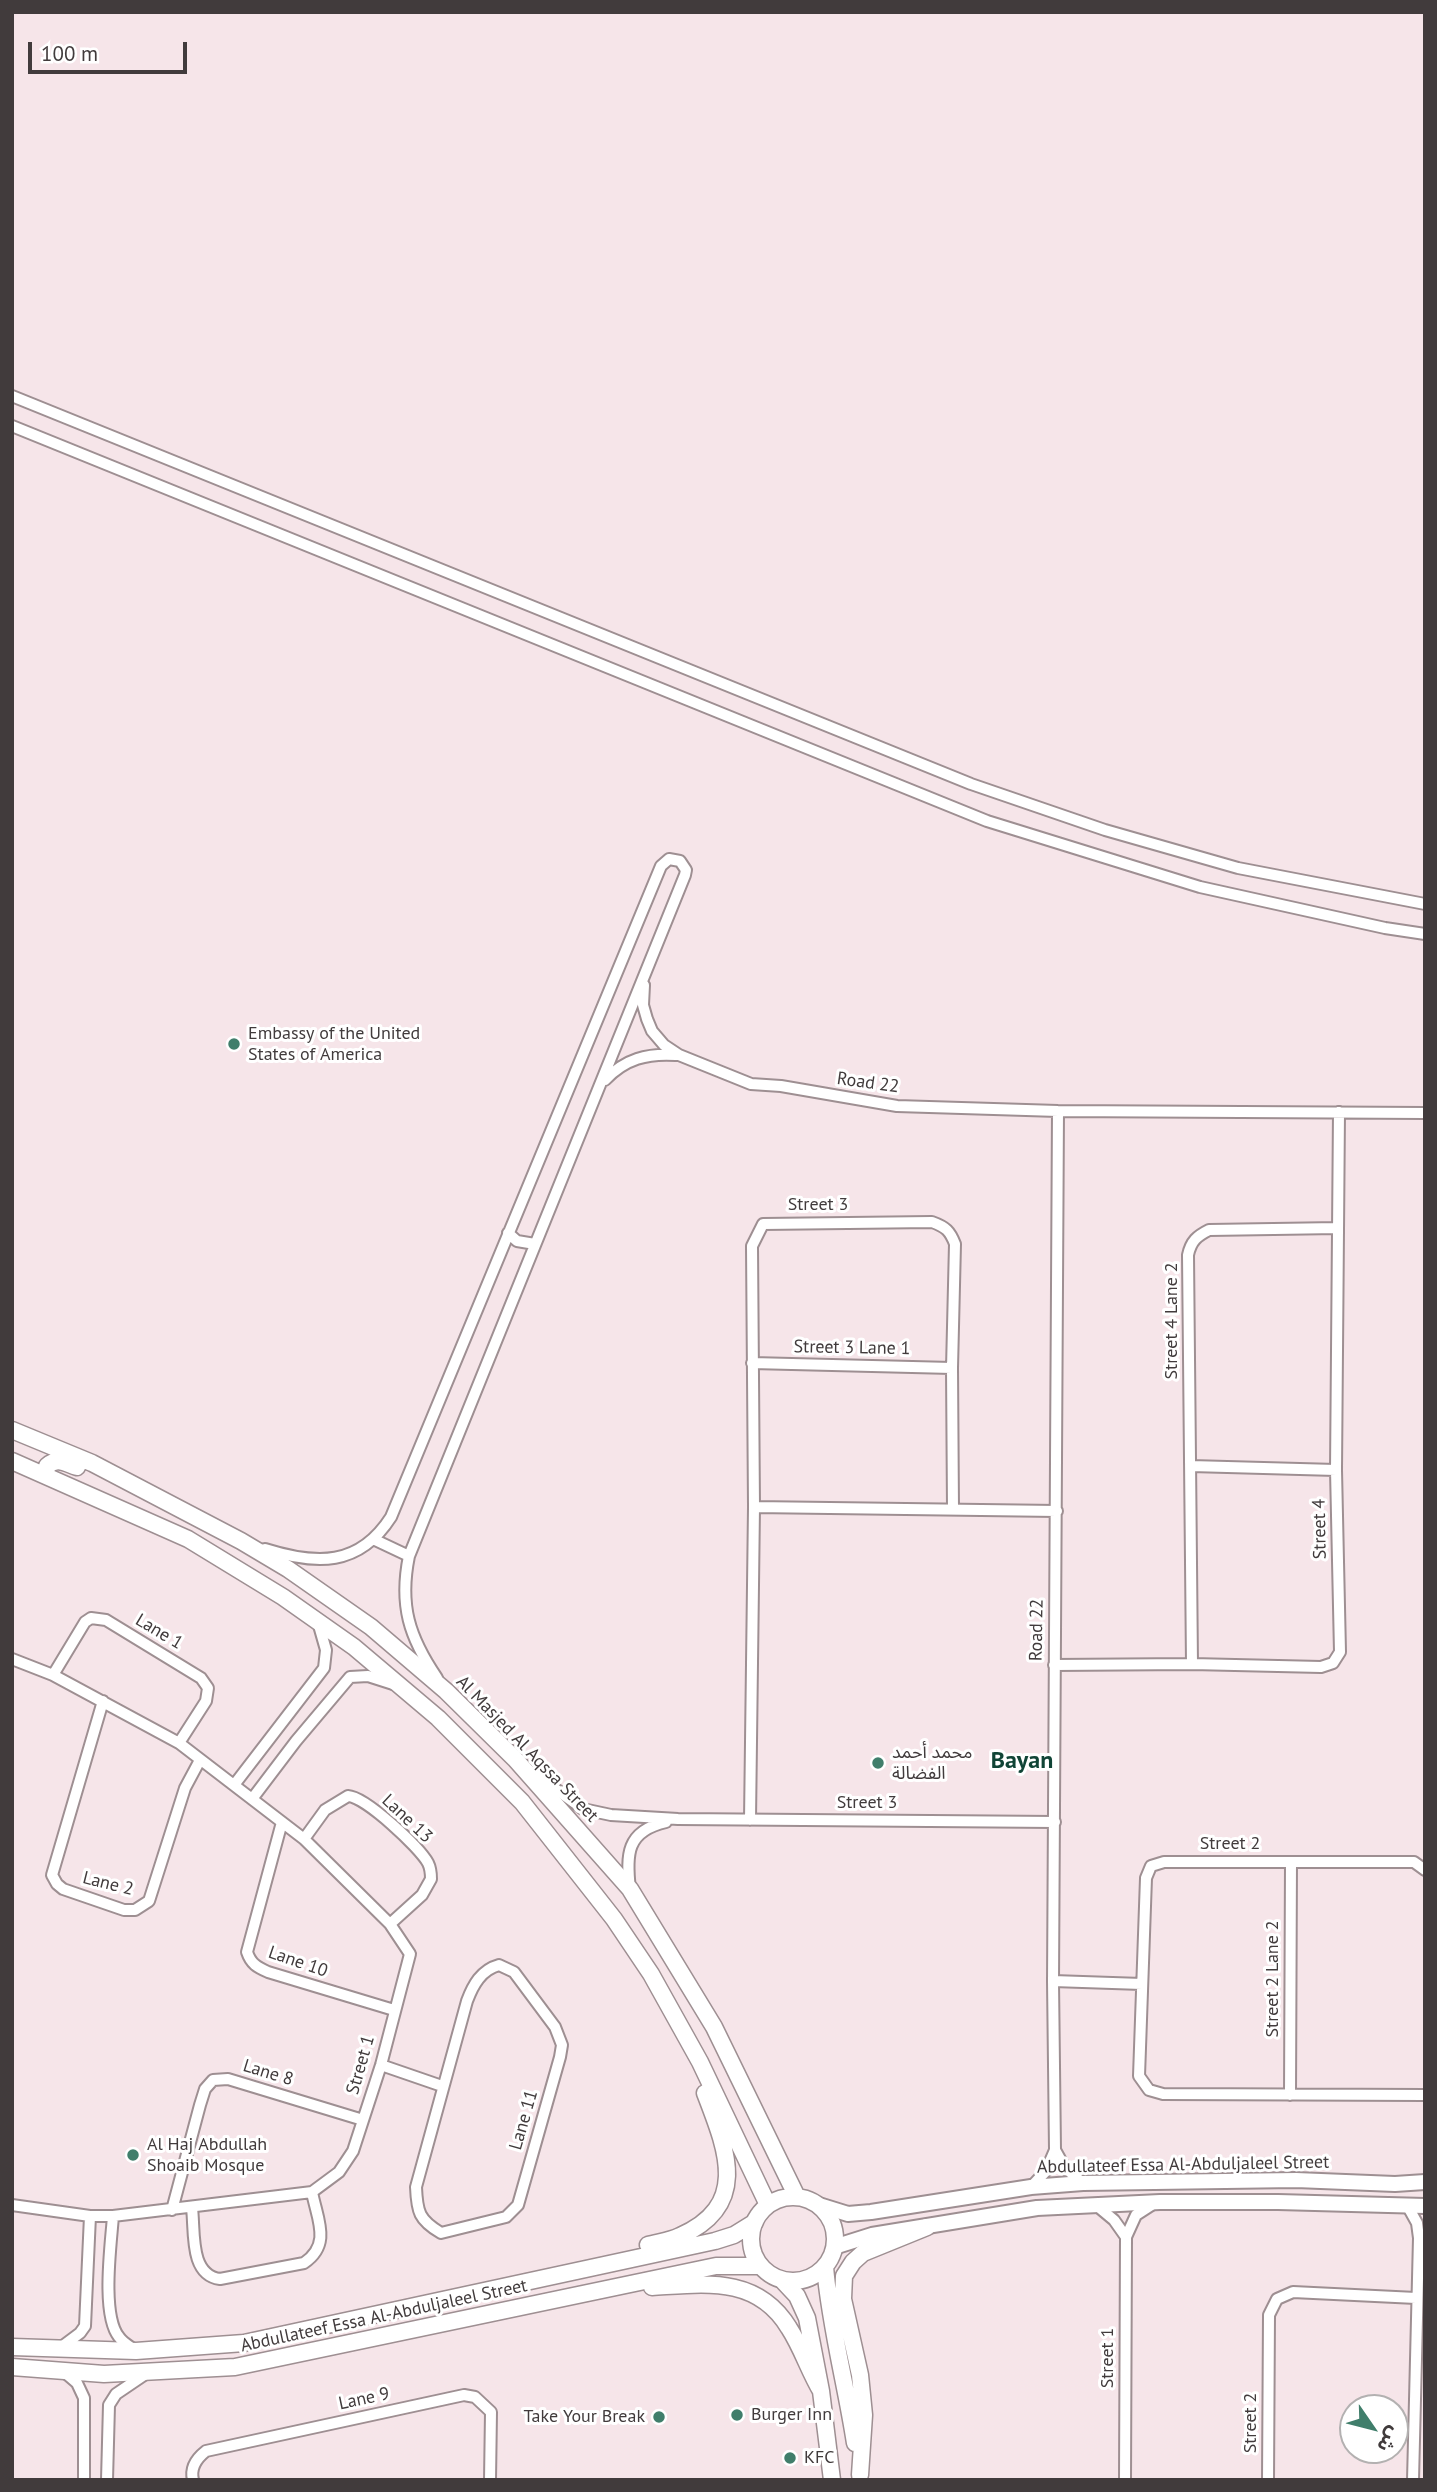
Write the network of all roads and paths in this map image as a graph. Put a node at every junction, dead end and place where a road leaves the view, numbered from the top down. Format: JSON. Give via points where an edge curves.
{"nodes":[{"id":1,"x":12,"y":396,"type":"edge"},
{"id":2,"x":12,"y":426,"type":"edge"},
{"id":3,"x":1425,"y":904,"type":"edge"},
{"id":4,"x":1425,"y":934,"type":"edge"},
{"id":5,"x":646,"y":973,"type":"junction"},
{"id":6,"x":678,"y":1055,"type":"junction"},
{"id":7,"x":598,"y":1091,"type":"junction"},
{"id":8,"x":1058,"y":1111,"type":"junction"},
{"id":9,"x":1339,"y":1112,"type":"junction"},
{"id":10,"x":1425,"y":1113,"type":"edge"},
{"id":11,"x":1338,"y":1228,"type":"junction"},
{"id":12,"x":508,"y":1233,"type":"junction"},
{"id":13,"x":536,"y":1244,"type":"junction"},
{"id":14,"x":752,"y":1363,"type":"junction"},
{"id":15,"x":952,"y":1368,"type":"junction"},
{"id":16,"x":12,"y":1430,"type":"edge"},
{"id":17,"x":12,"y":1461,"type":"edge"},
{"id":18,"x":1191,"y":1466,"type":"junction"},
{"id":19,"x":1336,"y":1470,"type":"junction"},
{"id":20,"x":46,"y":1475,"type":"junction"},
{"id":21,"x":119,"y":1477,"type":"junction"},
{"id":22,"x":754,"y":1507,"type":"junction"},
{"id":23,"x":953,"y":1509,"type":"junction"},
{"id":24,"x":1057,"y":1511,"type":"junction"},
{"id":25,"x":373,"y":1539,"type":"junction"},
{"id":26,"x":241,"y":1541,"type":"junction"},
{"id":27,"x":409,"y":1556,"type":"junction"},
{"id":28,"x":318,"y":1622,"type":"junction"},
{"id":29,"x":12,"y":1659,"type":"edge"},
{"id":30,"x":1192,"y":1664,"type":"junction"},
{"id":31,"x":1054,"y":1665,"type":"junction"},
{"id":32,"x":53,"y":1675,"type":"junction"},
{"id":33,"x":402,"y":1686,"type":"junction"},
{"id":34,"x":446,"y":1691,"type":"junction"},
{"id":35,"x":103,"y":1701,"type":"junction"},
{"id":36,"x":178,"y":1743,"type":"junction"},
{"id":37,"x":200,"y":1759,"type":"junction"},
{"id":38,"x":515,"y":1759,"type":"junction"},
{"id":39,"x":234,"y":1785,"type":"junction"},
{"id":40,"x":252,"y":1799,"type":"junction"},
{"id":41,"x":678,"y":1819,"type":"junction"},
{"id":42,"x":750,"y":1820,"type":"junction"},
{"id":43,"x":282,"y":1822,"type":"junction"},
{"id":44,"x":1055,"y":1822,"type":"junction"},
{"id":45,"x":304,"y":1839,"type":"junction"},
{"id":46,"x":1291,"y":1862,"type":"junction"},
{"id":47,"x":1425,"y":1870,"type":"edge"},
{"id":48,"x":630,"y":1889,"type":"junction"},
{"id":49,"x":390,"y":1924,"type":"junction"},
{"id":50,"x":676,"y":1965,"type":"junction"},
{"id":51,"x":651,"y":1974,"type":"junction"},
{"id":52,"x":1053,"y":1981,"type":"junction"},
{"id":53,"x":1142,"y":1983,"type":"junction"},
{"id":54,"x":394,"y":2010,"type":"junction"},
{"id":55,"x":679,"y":2025,"type":"junction"},
{"id":56,"x":381,"y":2065,"type":"junction"},
{"id":57,"x":442,"y":2086,"type":"junction"},
{"id":58,"x":1290,"y":2095,"type":"junction"},
{"id":59,"x":1425,"y":2095,"type":"edge"},
{"id":60,"x":363,"y":2120,"type":"junction"},
{"id":61,"x":1055,"y":2150,"type":"junction"},
{"id":62,"x":1296,"y":2179,"type":"junction"},
{"id":63,"x":1424,"y":2181,"type":"edge"},
{"id":64,"x":1083,"y":2183,"type":"junction"},
{"id":65,"x":1395,"y":2184,"type":"junction"},
{"id":66,"x":1031,"y":2187,"type":"junction"},
{"id":67,"x":312,"y":2192,"type":"junction"},
{"id":68,"x":797,"y":2197,"type":"junction"},
{"id":69,"x":1160,"y":2202,"type":"junction"},
{"id":70,"x":1220,"y":2202,"type":"junction"},
{"id":71,"x":1318,"y":2203,"type":"junction"},
{"id":72,"x":768,"y":2205,"type":"junction"},
{"id":73,"x":819,"y":2205,"type":"junction"},
{"id":74,"x":1096,"y":2205,"type":"junction"},
{"id":75,"x":1407,"y":2205,"type":"junction"},
{"id":76,"x":1425,"y":2206,"type":"edge"},
{"id":77,"x":13,"y":2208,"type":"edge"},
{"id":78,"x":192,"y":2208,"type":"junction"},
{"id":79,"x":172,"y":2210,"type":"junction"},
{"id":80,"x":90,"y":2216,"type":"junction"},
{"id":81,"x":113,"y":2216,"type":"junction"},
{"id":82,"x":1425,"y":2218,"type":"edge"},
{"id":83,"x":755,"y":2222,"type":"junction"},
{"id":84,"x":927,"y":2227,"type":"junction"},
{"id":85,"x":1126,"y":2237,"type":"junction"},
{"id":86,"x":1419,"y":2238,"type":"junction"},
{"id":87,"x":835,"y":2247,"type":"junction"},
{"id":88,"x":761,"y":2266,"type":"junction"},
{"id":89,"x":825,"y":2267,"type":"junction"},
{"id":90,"x":566,"y":2273,"type":"junction"},
{"id":91,"x":782,"y":2280,"type":"junction"},
{"id":92,"x":618,"y":2286,"type":"junction"},
{"id":93,"x":502,"y":2287,"type":"junction"},
{"id":94,"x":1416,"y":2298,"type":"junction"},
{"id":95,"x":388,"y":2313,"type":"junction"},
{"id":96,"x":405,"y":2331,"type":"junction"},
{"id":97,"x":12,"y":2347,"type":"edge"},
{"id":98,"x":59,"y":2348,"type":"junction"},
{"id":99,"x":136,"y":2351,"type":"junction"},
{"id":100,"x":263,"y":2362,"type":"junction"},
{"id":101,"x":12,"y":2367,"type":"edge"},
{"id":102,"x":63,"y":2371,"type":"junction"},
{"id":103,"x":147,"y":2373,"type":"junction"},
{"id":104,"x":821,"y":2391,"type":"junction"},
{"id":105,"x":860,"y":2477,"type":"edge"},
{"id":106,"x":84,"y":2480,"type":"edge"},
{"id":107,"x":107,"y":2480,"type":"edge"},
{"id":108,"x":193,"y":2480,"type":"edge"},
{"id":109,"x":490,"y":2480,"type":"edge"},
{"id":110,"x":832,"y":2480,"type":"edge"},
{"id":111,"x":1125,"y":2480,"type":"edge"},
{"id":112,"x":1268,"y":2480,"type":"edge"},
{"id":113,"x":1413,"y":2480,"type":"edge"}],
"edges":[{"from":1,"to":3,"type":"street","via":[[971,784],[1105,830],[1238,868]]},
{"from":2,"to":4,"type":"street","via":[[988,821],[1200,887]]},
{"from":5,"to":6,"type":"street","name":"Road 22","via":[[643,1004],[647,1019],[659,1039]]},
{"from":5,"to":7,"type":"street"},
{"from":5,"to":12,"type":"street","via":[[685,875],[684,865],[675,859],[661,866]]},
{"from":6,"to":7,"type":"street","name":"Road 22","via":[[654,1054],[631,1060],[614,1071]]},
{"from":6,"to":8,"type":"street","name":"Road 22","via":[[751,1084],[897,1106]]},
{"from":7,"to":13,"type":"street"},
{"from":8,"to":9,"type":"street","name":"Road 22"},
{"from":8,"to":24,"type":"street","name":"Road 22"},
{"from":9,"to":10,"type":"street","name":"Road 22"},
{"from":9,"to":11,"type":"street","name":"Street 4"},
{"from":11,"to":18,"type":"street","name":"Street 4 Lane 2","via":[[1209,1230],[1190,1246]]},
{"from":11,"to":19,"type":"street","name":"Street 4"},
{"from":12,"to":13,"type":"street","via":[[517,1241]]},
{"from":12,"to":25,"type":"street","via":[[391,1517]]},
{"from":13,"to":27,"type":"street"},
{"from":14,"to":15,"type":"street","name":"Street 3 Lane 1"},
{"from":14,"to":15,"type":"street","name":"Street 3","via":[[752,1246],[763,1224],[932,1222],[951,1232],[956,1244]]},
{"from":14,"to":22,"type":"street","name":"Street 3"},
{"from":15,"to":23,"type":"street","name":"Street 3"},
{"from":16,"to":21,"type":"main road","name":"Al Masjed Al Aqssa Street"},
{"from":17,"to":20,"type":"main road"},
{"from":18,"to":19,"type":"street"},
{"from":18,"to":30,"type":"street","name":"Street 4 Lane 2"},
{"from":19,"to":30,"type":"street","name":"Street 4","via":[[1340,1652],[1334,1663],[1321,1667]]},
{"from":20,"to":21,"type":"main road","via":[[47,1466],[58,1460],[106,1479]]},
{"from":20,"to":28,"type":"main road","via":[[188,1539]]},
{"from":21,"to":26,"type":"main road","name":"Al Masjed Al Aqssa Street"},
{"from":22,"to":23,"type":"street"},
{"from":22,"to":42,"type":"street","name":"Street 3"},
{"from":23,"to":24,"type":"street"},
{"from":24,"to":31,"type":"street","name":"Road 22"},
{"from":25,"to":26,"type":"street","via":[[338,1558],[311,1561]]},
{"from":25,"to":27,"type":"street"},
{"from":26,"to":34,"type":"main road","name":"Al Masjed Al Aqssa Street","via":[[371,1627]]},
{"from":27,"to":34,"type":"street","via":[[404,1585],[410,1629],[422,1657]]},
{"from":28,"to":33,"type":"main road"},
{"from":28,"to":39,"type":"street","via":[[326,1650],[324,1668]]},
{"from":29,"to":32,"type":"street","name":"Street 1"},
{"from":30,"to":31,"type":"street","name":"Street 4"},
{"from":31,"to":44,"type":"street","name":"Road 22"},
{"from":32,"to":35,"type":"street","name":"Street 1"},
{"from":32,"to":36,"type":"street","name":"Lane 1","via":[[85,1622],[106,1620],[201,1678],[208,1688],[206,1700]]},
{"from":33,"to":40,"type":"street","via":[[368,1676],[350,1677]]},
{"from":33,"to":51,"type":"main road","via":[[522,1802]]},
{"from":34,"to":38,"type":"main road","name":"Al Masjed Al Aqssa Street"},
{"from":35,"to":36,"type":"street","name":"Street 1"},
{"from":35,"to":37,"type":"street","name":"Lane 2","via":[[52,1875],[63,1889],[124,1910],[135,1910],[149,1901],[185,1788]]},
{"from":36,"to":37,"type":"street","name":"Street 1"},
{"from":37,"to":39,"type":"street","name":"Street 1"},
{"from":38,"to":41,"type":"street","name":"Street 3","via":[[591,1812]]},
{"from":38,"to":48,"type":"main road","name":"Al Masjed Al Aqssa Street"},
{"from":39,"to":40,"type":"street","name":"Street 1"},
{"from":40,"to":43,"type":"street","name":"Street 1"},
{"from":41,"to":42,"type":"street","name":"Street 3"},
{"from":41,"to":48,"type":"street","name":"Street 3","via":[[656,1824],[636,1838],[628,1856]]},
{"from":42,"to":44,"type":"street","name":"Street 3"},
{"from":43,"to":45,"type":"street","name":"Street 1"},
{"from":43,"to":54,"type":"street","name":"Lane 10","via":[[247,1952],[249,1959],[268,1972]]},
{"from":44,"to":52,"type":"street","name":"Road 22"},
{"from":45,"to":49,"type":"street","name":"Street 1"},
{"from":45,"to":49,"type":"street","name":"Lane 13","via":[[326,1810],[348,1796],[360,1800],[403,1836],[427,1862],[431,1880],[422,1895]]},
{"from":46,"to":47,"type":"street","name":"Street 2","via":[[1414,1862]]},
{"from":46,"to":53,"type":"street","name":"Street 2","via":[[1164,1862],[1151,1866],[1146,1878]]},
{"from":46,"to":58,"type":"street","name":"Street 2 Lane 2"},
{"from":48,"to":50,"type":"main road","name":"Al Masjed Al Aqssa Street"},
{"from":49,"to":54,"type":"street","name":"Street 1","via":[[410,1954]]},
{"from":50,"to":51,"type":"main road","via":[[669,1980],[663,1982]]},
{"from":50,"to":68,"type":"main road","name":"Al Masjed Al Aqssa Street","via":[[714,2027]]},
{"from":51,"to":55,"type":"main road"},
{"from":52,"to":53,"type":"street"},
{"from":52,"to":61,"type":"street","name":"Road 22"},
{"from":53,"to":58,"type":"street","name":"Street 2","via":[[1139,2076],[1149,2090],[1163,2094]]},
{"from":54,"to":56,"type":"street","name":"Street 1"},
{"from":55,"to":72,"type":"main road"},
{"from":55,"to":90,"type":"main road","via":[[723,2142],[728,2181],[722,2202],[703,2222],[680,2236],[609,2254]]},
{"from":56,"to":57,"type":"street"},
{"from":56,"to":60,"type":"street","name":"Street 1"},
{"from":57,"to":57,"type":"street","name":"Lane 11","via":[[416,2187],[424,2222],[441,2232],[506,2217],[518,2204],[560,2057],[562,2045],[555,2027],[508,1967],[490,1967],[473,1986]]},
{"from":58,"to":59,"type":"street","name":"Street 2"},
{"from":60,"to":67,"type":"street","name":"Street 1","via":[[339,2172]]},
{"from":60,"to":79,"type":"street","name":"Lane 8","via":[[228,2079],[213,2080],[200,2105]]},
{"from":61,"to":64,"type":"street","via":[[1065,2168]]},
{"from":61,"to":66,"type":"street","via":[[1046,2171]]},
{"from":62,"to":64,"type":"street","name":"Abdullateef Essa Al-Abduljaleel Street"},
{"from":62,"to":65,"type":"street","name":"Abdullateef Essa Al-Abduljaleel Street"},
{"from":62,"to":70,"type":"street","via":[[1301,2186],[1298,2193],[1236,2194]]},
{"from":63,"to":65,"type":"street","name":"Abdullateef Essa Al-Abduljaleel Street"},
{"from":64,"to":66,"type":"street","name":"Abdullateef Essa Al-Abduljaleel Street"},
{"from":65,"to":71,"type":"street","via":[[1318,2190],[1313,2197]]},
{"from":66,"to":73,"type":"street","name":"Abdullateef Essa Al-Abduljaleel Street","via":[[848,2214]]},
{"from":67,"to":78,"type":"street","name":"Street 1"},
{"from":67,"to":78,"type":"street","via":[[322,2241],[314,2256],[304,2263],[220,2279],[198,2265]]},
{"from":68,"to":72,"type":"main road"},
{"from":68,"to":73,"type":"main road"},
{"from":69,"to":70,"type":"street","name":"Abdullateef Essa Al-Abduljaleel Street"},
{"from":69,"to":74,"type":"street","name":"Abdullateef Essa Al-Abduljaleel Street"},
{"from":69,"to":85,"type":"street","via":[[1136,2215]]},
{"from":70,"to":71,"type":"street","name":"Abdullateef Essa Al-Abduljaleel Street"},
{"from":71,"to":75,"type":"street","name":"Abdullateef Essa Al-Abduljaleel Street"},
{"from":72,"to":83,"type":"main road"},
{"from":73,"to":87,"type":"main road","via":[[833,2224]]},
{"from":74,"to":84,"type":"street","name":"Abdullateef Essa Al-Abduljaleel Street","via":[[1037,2208]]},
{"from":74,"to":85,"type":"street"},
{"from":75,"to":76,"type":"street","name":"Abdullateef Essa Al-Abduljaleel Street"},
{"from":75,"to":86,"type":"street","via":[[1417,2222]]},
{"from":77,"to":80,"type":"street","name":"Street 1"},
{"from":78,"to":79,"type":"street","name":"Street 1"},
{"from":79,"to":81,"type":"street","name":"Street 1"},
{"from":80,"to":81,"type":"street","name":"Street 1"},
{"from":80,"to":98,"type":"street","via":[[85,2326]]},
{"from":81,"to":99,"type":"street","via":[[109,2309],[119,2338]]},
{"from":82,"to":86,"type":"street"},
{"from":83,"to":88,"type":"main road","via":[[753,2252]]},
{"from":83,"to":90,"type":"main road","name":"Abdullateef Essa Al-Abduljaleel Street","via":[[715,2241]]},
{"from":84,"to":87,"type":"street","name":"Abdullateef Essa Al-Abduljaleel Street","via":[[872,2235]]},
{"from":84,"to":105,"type":"main road","via":[[863,2253],[845,2276],[843,2299],[864,2415]]},
{"from":85,"to":111,"type":"street","name":"Street 1"},
{"from":86,"to":94,"type":"street"},
{"from":87,"to":89,"type":"main road"},
{"from":88,"to":91,"type":"main road"},
{"from":88,"to":92,"type":"main road","name":"Abdullateef Essa Al-Abduljaleel Street","via":[[716,2266]]},
{"from":89,"to":91,"type":"main road","via":[[805,2279]]},
{"from":89,"to":105,"type":"main road"},
{"from":90,"to":93,"type":"main road","name":"Abdullateef Essa Al-Abduljaleel Street"},
{"from":91,"to":104,"type":"main road","via":[[797,2296],[807,2318]]},
{"from":92,"to":96,"type":"main road","name":"Abdullateef Essa Al-Abduljaleel Street"},
{"from":92,"to":104,"type":"main road","via":[[720,2284],[761,2299],[789,2327]]},
{"from":93,"to":95,"type":"main road","name":"Abdullateef Essa Al-Abduljaleel Street"},
{"from":93,"to":96,"type":"main road","via":[[486,2300],[409,2315],[403,2323]]},
{"from":94,"to":112,"type":"street","name":"Street 2","via":[[1293,2292],[1277,2299],[1269,2315]]},
{"from":94,"to":113,"type":"street"},
{"from":95,"to":99,"type":"main road","name":"Abdullateef Essa Al-Abduljaleel Street","via":[[244,2343]]},
{"from":95,"to":100,"type":"main road","via":[[384,2325],[288,2347]]},
{"from":96,"to":100,"type":"main road","name":"Abdullateef Essa Al-Abduljaleel Street"},
{"from":97,"to":98,"type":"main road","name":"Abdullateef Essa Al-Abduljaleel Street"},
{"from":98,"to":99,"type":"main road","name":"Abdullateef Essa Al-Abduljaleel Street"},
{"from":100,"to":103,"type":"main road","name":"Abdullateef Essa Al-Abduljaleel Street"},
{"from":101,"to":102,"type":"main road","name":"Abdullateef Essa Al-Abduljaleel Street"},
{"from":102,"to":103,"type":"main road","name":"Abdullateef Essa Al-Abduljaleel Street"},
{"from":102,"to":106,"type":"street","via":[[84,2398]]},
{"from":103,"to":107,"type":"street","via":[[116,2394],[109,2405]]},
{"from":104,"to":110,"type":"main road"},
{"from":108,"to":109,"type":"street","name":"Lane 9","via":[[194,2465],[206,2451],[464,2395],[475,2397],[491,2412]]}]}
